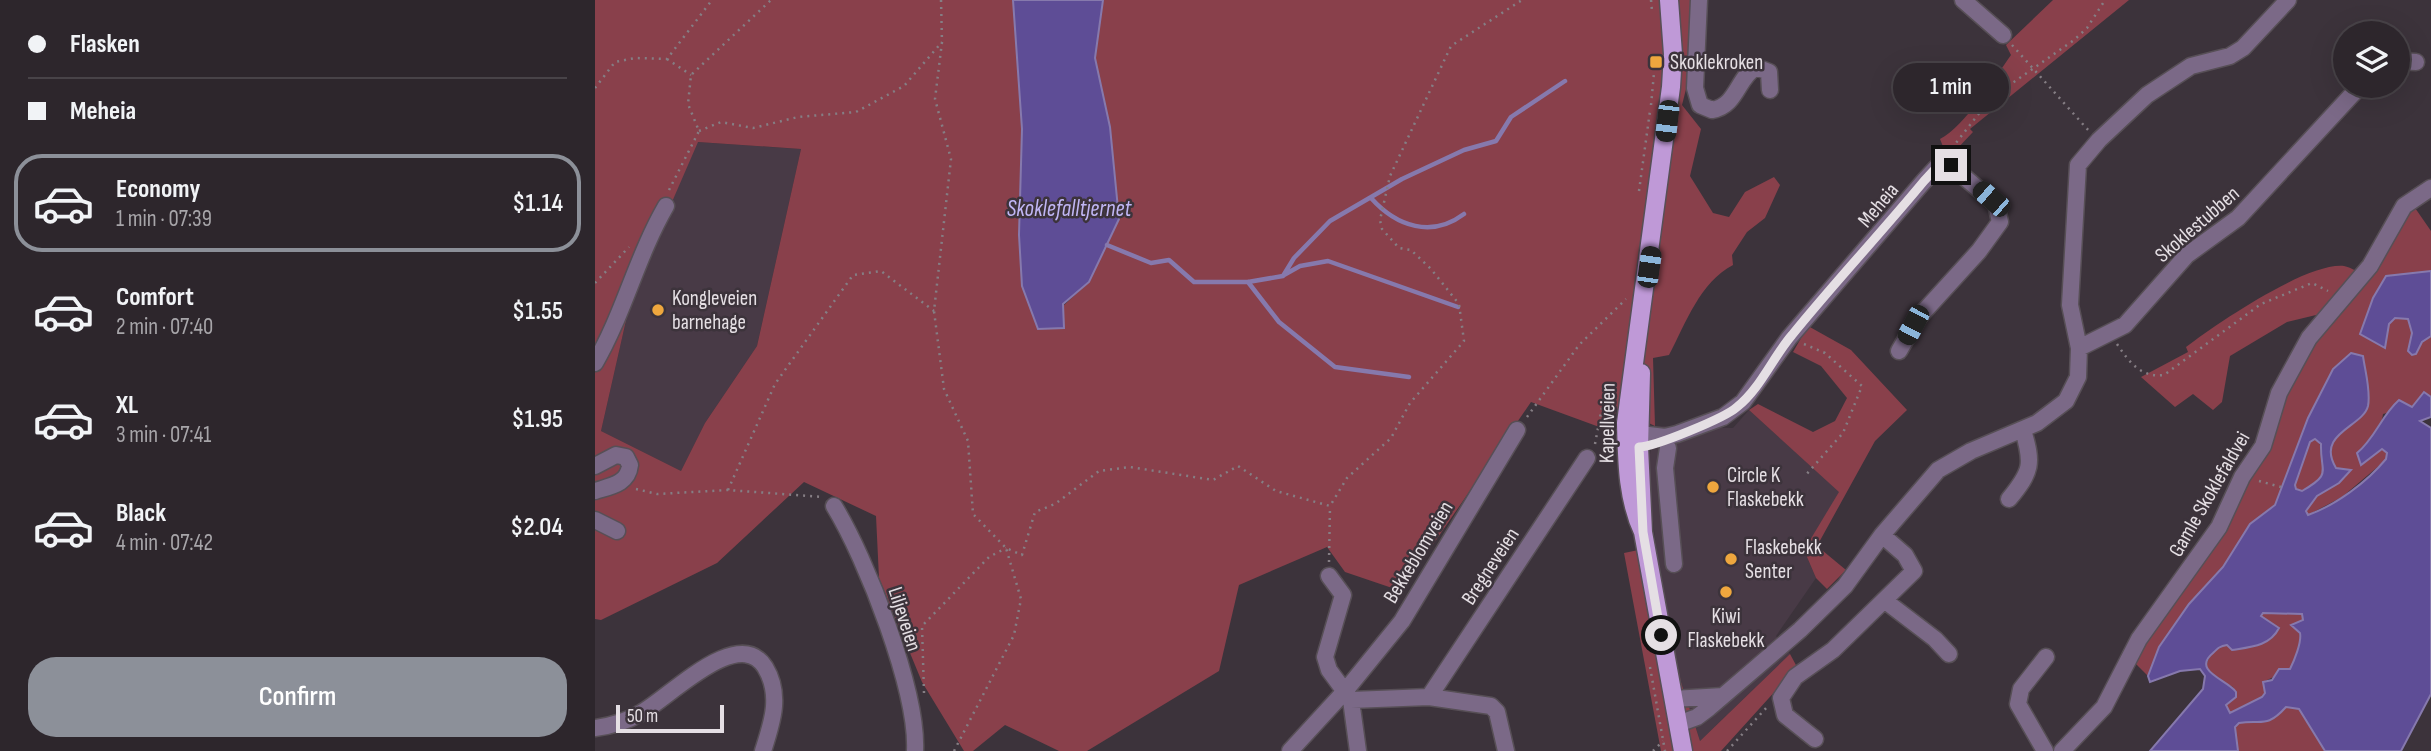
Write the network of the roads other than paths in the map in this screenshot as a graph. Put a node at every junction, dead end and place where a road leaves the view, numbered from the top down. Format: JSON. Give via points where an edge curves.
{"nodes":[{"id":1,"x":1669,"y":0,"type":"edge"},
{"id":2,"x":1699,"y":0,"type":"edge"},
{"id":3,"x":1963,"y":0,"type":"edge"},
{"id":4,"x":2288,"y":0,"type":"edge"},
{"id":5,"x":2003,"y":35,"type":"road end"},
{"id":6,"x":2410,"y":62,"type":"edge"},
{"id":7,"x":2416,"y":62,"type":"dead end"},
{"id":8,"x":1770,"y":90,"type":"dead end"},
{"id":9,"x":2349,"y":98,"type":"edge"},
{"id":10,"x":2431,"y":188,"type":"edge"},
{"id":11,"x":666,"y":206,"type":"road end"},
{"id":12,"x":2079,"y":348,"type":"junction"},
{"id":13,"x":1899,"y":351,"type":"dead end"},
{"id":14,"x":595,"y":363,"type":"edge"},
{"id":15,"x":1517,"y":430,"type":"road end"},
{"id":16,"x":2023,"y":430,"type":"junction"},
{"id":17,"x":1635,"y":441,"type":"junction"},
{"id":18,"x":1666,"y":443,"type":"junction"},
{"id":19,"x":1587,"y":458,"type":"road end"},
{"id":20,"x":595,"y":466,"type":"edge"},
{"id":21,"x":595,"y":491,"type":"edge"},
{"id":22,"x":2009,"y":499,"type":"dead end"},
{"id":23,"x":834,"y":506,"type":"road end"},
{"id":24,"x":595,"y":520,"type":"edge"},
{"id":25,"x":617,"y":531,"type":"dead end"},
{"id":26,"x":1882,"y":535,"type":"junction"},
{"id":27,"x":1674,"y":564,"type":"dead end"},
{"id":28,"x":1328,"y":576,"type":"road end"},
{"id":29,"x":1884,"y":600,"type":"junction"},
{"id":30,"x":1949,"y":654,"type":"dead end"},
{"id":31,"x":2046,"y":657,"type":"dead end"},
{"id":32,"x":1349,"y":695,"type":"junction"},
{"id":33,"x":1723,"y":696,"type":"junction"},
{"id":34,"x":1429,"y":697,"type":"junction"},
{"id":35,"x":1673,"y":699,"type":"junction"},
{"id":36,"x":1678,"y":724,"type":"junction"},
{"id":37,"x":595,"y":728,"type":"edge"},
{"id":38,"x":1815,"y":738,"type":"dead end"},
{"id":39,"x":763,"y":751,"type":"edge"},
{"id":40,"x":915,"y":751,"type":"edge"},
{"id":41,"x":1290,"y":751,"type":"edge"},
{"id":42,"x":1358,"y":751,"type":"edge"},
{"id":43,"x":1506,"y":751,"type":"edge"},
{"id":44,"x":1682,"y":751,"type":"edge"},
{"id":45,"x":2045,"y":751,"type":"edge"},
{"id":46,"x":2062,"y":751,"type":"edge"}],
"edges":[{"from":1,"to":17,"type":"main road","name":"Kapellveien","via":[[1671,87],[1643,314]]},
{"from":2,"to":8,"type":"street","via":[[1696,99],[1707,109],[1717,110],[1732,99],[1752,69],[1760,67],[1771,76]]},
{"from":3,"to":5,"type":"street"},
{"from":4,"to":12,"type":"street","via":[[2243,48],[2191,66],[2165,81],[2078,165],[2070,305]]},
{"from":6,"to":7,"type":"street"},
{"from":9,"to":12,"type":"street","name":"Skoklestubben","via":[[2238,218],[2187,254],[2125,325]]},
{"from":10,"to":46,"type":"street","name":"Gamle Skoklefaldvei","via":[[2404,206],[2370,266],[2293,363],[2263,446],[2242,477],[2219,527],[2139,639],[2109,700]]},
{"from":11,"to":14,"type":"street","via":[[647,238],[614,329]]},
{"from":12,"to":16,"type":"street","via":[[2078,377],[2066,401]]},
{"from":13,"to":18,"type":"street","name":"Meheia","via":[[1918,318],[1998,228],[2000,211],[1991,199],[1945,164],[1929,176],[1789,338],[1748,396],[1734,410]]},
{"from":15,"to":32,"type":"street","name":"Bekkeblomveien","via":[[1402,621]]},
{"from":16,"to":22,"type":"street","via":[[2031,453],[2029,469]]},
{"from":16,"to":26,"type":"street","via":[[1938,470]]},
{"from":17,"to":18,"type":"street","name":"Meheia"},
{"from":17,"to":35,"type":"main road","name":"Kapellveien","via":[[1643,532]]},
{"from":18,"to":27,"type":"street"},
{"from":19,"to":34,"type":"street","name":"Bregneveien"},
{"from":20,"to":21,"type":"street","via":[[616,454],[626,457],[630,470],[626,479]]},
{"from":23,"to":40,"type":"street","name":"Liljeveien","via":[[876,596],[912,715]]},
{"from":24,"to":25,"type":"street"},
{"from":26,"to":29,"type":"street","via":[[1905,555],[1914,571]]},
{"from":26,"to":33,"type":"street","via":[[1825,607]]},
{"from":28,"to":32,"type":"street","via":[[1343,595],[1325,657],[1329,670]]},
{"from":29,"to":30,"type":"street"},
{"from":29,"to":38,"type":"street","via":[[1833,650],[1794,677],[1784,692],[1780,702],[1785,715]]},
{"from":31,"to":45,"type":"street","via":[[2021,689],[2018,704]]},
{"from":32,"to":34,"type":"street"},
{"from":32,"to":41,"type":"street","name":"Bekkeblomveien"},
{"from":32,"to":42,"type":"street"},
{"from":33,"to":35,"type":"street"},
{"from":33,"to":36,"type":"street","via":[[1697,717]]},
{"from":34,"to":43,"type":"street","via":[[1494,708]]},
{"from":35,"to":36,"type":"main road","name":"Kapellveien"},
{"from":36,"to":44,"type":"main road","name":"Kapellveien"},
{"from":37,"to":39,"type":"street","via":[[640,714],[721,657],[739,653],[759,660],[771,678],[775,710]]}]}
